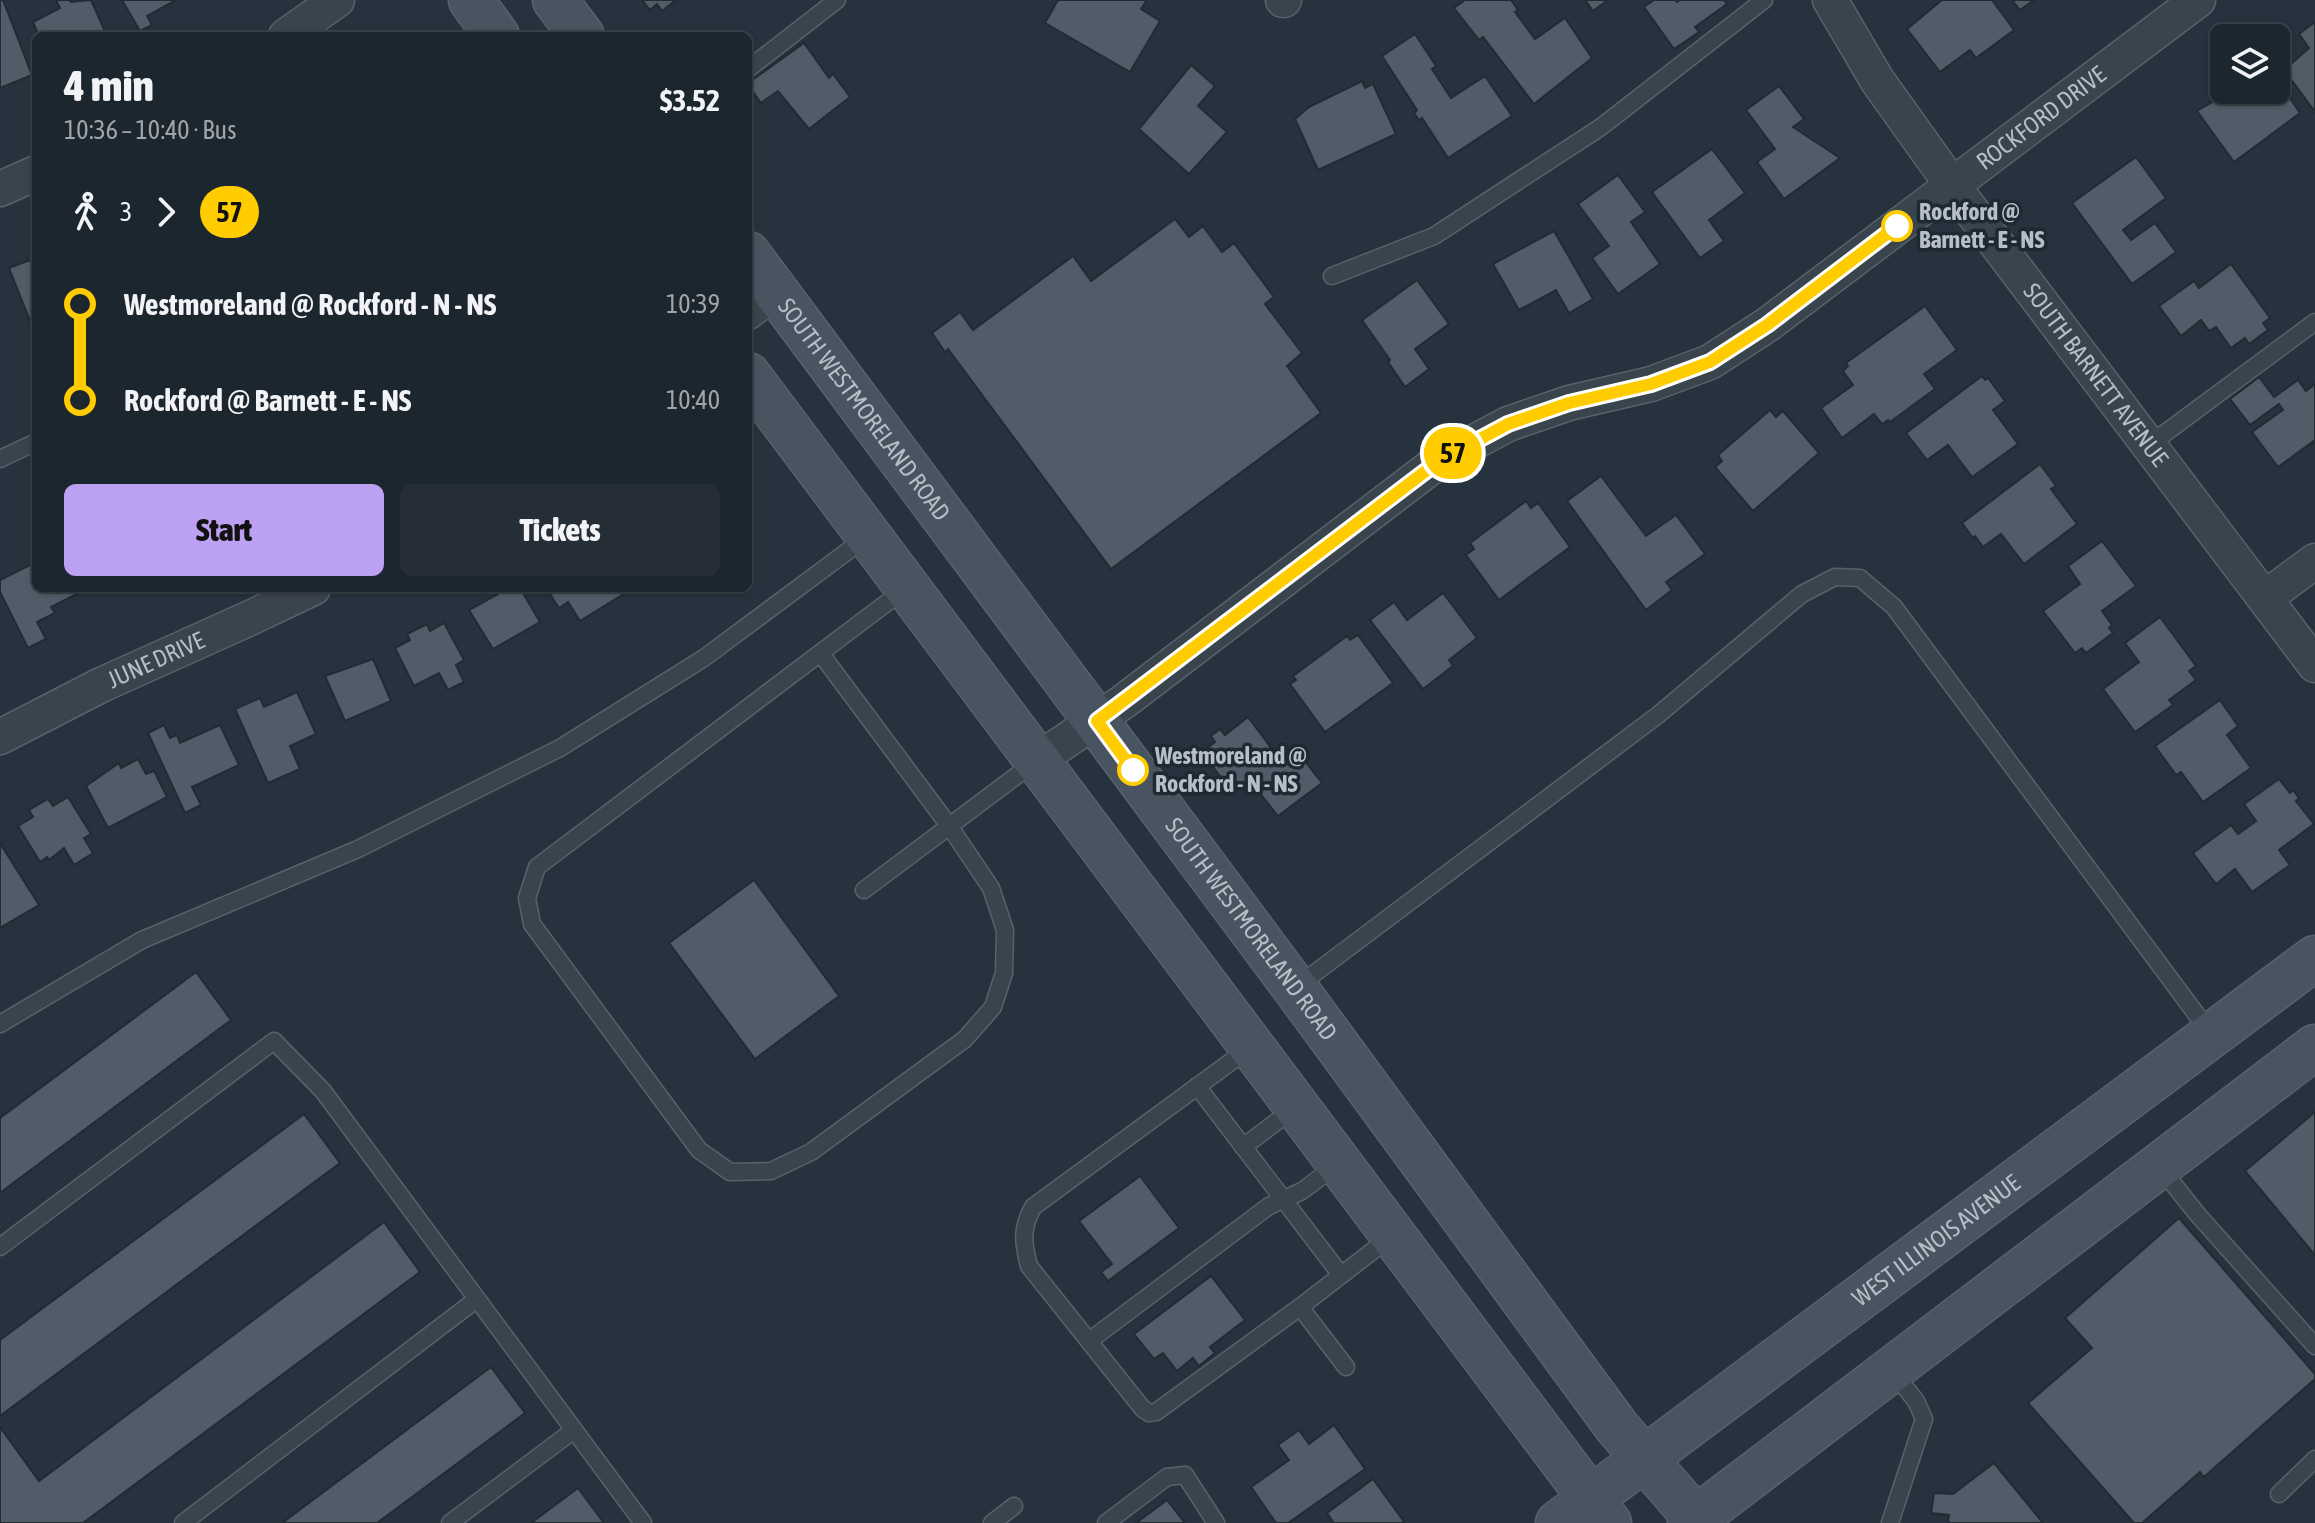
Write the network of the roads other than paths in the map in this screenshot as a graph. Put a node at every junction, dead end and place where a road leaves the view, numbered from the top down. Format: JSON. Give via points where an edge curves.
{"nodes":[{"id":1,"x":337,"y":0,"type":"edge"},
{"id":2,"x":471,"y":0,"type":"edge"},
{"id":3,"x":555,"y":0,"type":"edge"},
{"id":4,"x":837,"y":0,"type":"edge"},
{"id":5,"x":1764,"y":0,"type":"edge"},
{"id":6,"x":1830,"y":0,"type":"edge"},
{"id":7,"x":2198,"y":0,"type":"edge"},
{"id":8,"x":292,"y":32,"type":"edge"},
{"id":9,"x":494,"y":32,"type":"edge"},
{"id":10,"x":579,"y":32,"type":"edge"},
{"id":11,"x":752,"y":66,"type":"edge"},
{"id":12,"x":32,"y":175,"type":"edge"},
{"id":13,"x":1952,"y":185,"type":"junction"},
{"id":14,"x":0,"y":189,"type":"edge"},
{"id":15,"x":752,"y":267,"type":"edge"},
{"id":16,"x":1332,"y":276,"type":"dead end"},
{"id":17,"x":762,"y":301,"type":"edge"},
{"id":18,"x":2315,"y":322,"type":"edge"},
{"id":19,"x":752,"y":380,"type":"edge"},
{"id":20,"x":32,"y":444,"type":"edge"},
{"id":21,"x":2149,"y":445,"type":"junction"},
{"id":22,"x":0,"y":459,"type":"edge"},
{"id":23,"x":869,"y":535,"type":"junction"},
{"id":24,"x":2315,"y":561,"type":"edge"},
{"id":25,"x":908,"y":586,"type":"junction"},
{"id":26,"x":305,"y":592,"type":"edge"},
{"id":27,"x":2265,"y":598,"type":"junction"},
{"id":28,"x":821,"y":654,"type":"junction"},
{"id":29,"x":2315,"y":665,"type":"edge"},
{"id":30,"x":1097,"y":721,"type":"junction"},
{"id":31,"x":0,"y":737,"type":"edge"},
{"id":32,"x":1036,"y":761,"type":"junction"},
{"id":33,"x":950,"y":827,"type":"junction"},
{"id":34,"x":864,"y":890,"type":"dead end"},
{"id":35,"x":2315,"y":958,"type":"edge"},
{"id":36,"x":1295,"y":988,"type":"junction"},
{"id":37,"x":0,"y":1024,"type":"edge"},
{"id":38,"x":2212,"y":1036,"type":"junction"},
{"id":39,"x":1252,"y":1046,"type":"junction"},
{"id":40,"x":2315,"y":1047,"type":"edge"},
{"id":41,"x":1197,"y":1086,"type":"junction"},
{"id":42,"x":1297,"y":1106,"type":"junction"},
{"id":43,"x":1243,"y":1147,"type":"junction"},
{"id":44,"x":1339,"y":1163,"type":"junction"},
{"id":45,"x":2158,"y":1164,"type":"junction"},
{"id":46,"x":1283,"y":1199,"type":"junction"},
{"id":47,"x":1393,"y":1235,"type":"junction"},
{"id":48,"x":0,"y":1247,"type":"edge"},
{"id":49,"x":1341,"y":1275,"type":"junction"},
{"id":50,"x":477,"y":1299,"type":"junction"},
{"id":51,"x":1300,"y":1307,"type":"junction"},
{"id":52,"x":1089,"y":1341,"type":"junction"},
{"id":53,"x":2315,"y":1346,"type":"edge"},
{"id":54,"x":1346,"y":1367,"type":"dead end"},
{"id":55,"x":1891,"y":1370,"type":"junction"},
{"id":56,"x":574,"y":1430,"type":"junction"},
{"id":57,"x":2315,"y":1459,"type":"edge"},
{"id":58,"x":1643,"y":1460,"type":"junction"},
{"id":59,"x":2279,"y":1494,"type":"dead end"},
{"id":60,"x":1014,"y":1506,"type":"dead end"},
{"id":61,"x":1586,"y":1515,"type":"edge"},
{"id":62,"x":1696,"y":1521,"type":"edge"},
{"id":63,"x":183,"y":1523,"type":"edge"},
{"id":64,"x":450,"y":1523,"type":"edge"},
{"id":65,"x":643,"y":1523,"type":"edge"},
{"id":66,"x":992,"y":1523,"type":"edge"},
{"id":67,"x":1106,"y":1523,"type":"edge"},
{"id":68,"x":1216,"y":1523,"type":"edge"},
{"id":69,"x":1890,"y":1523,"type":"edge"}],
"edges":[{"from":1,"to":8,"type":"street"},
{"from":2,"to":9,"type":"main road"},
{"from":3,"to":10,"type":"main road"},
{"from":4,"to":11,"type":"lane"},
{"from":5,"to":16,"type":"lane","via":[[1601,127],[1434,236]]},
{"from":6,"to":13,"type":"street","name":"SOUTH BARNETT AVENUE","via":[[1877,80]]},
{"from":7,"to":13,"type":"street","name":"ROCKFORD DRIVE"},
{"from":12,"to":14,"type":"street"},
{"from":13,"to":21,"type":"street","name":"SOUTH BARNETT AVENUE"},
{"from":13,"to":30,"type":"street","name":"ROCKFORD DRIVE","via":[[1710,362],[1508,424],[1439,461]]},
{"from":15,"to":17,"type":"main road","name":"SOUTH WESTMORELAND ROAD"},
{"from":17,"to":30,"type":"main road","name":"SOUTH WESTMORELAND ROAD"},
{"from":18,"to":21,"type":"lane"},
{"from":19,"to":23,"type":"main road"},
{"from":20,"to":22,"type":"lane"},
{"from":21,"to":27,"type":"street","name":"SOUTH BARNETT AVENUE"},
{"from":23,"to":25,"type":"main road"},
{"from":23,"to":37,"type":"lane","via":[[704,658],[560,748],[358,849],[142,940]]},
{"from":24,"to":27,"type":"street"},
{"from":25,"to":28,"type":"lane"},
{"from":25,"to":32,"type":"main road"},
{"from":26,"to":31,"type":"street","name":"JUNE DRIVE"},
{"from":27,"to":29,"type":"street","name":"SOUTH BARNETT AVENUE"},
{"from":28,"to":33,"type":"lane"},
{"from":28,"to":33,"type":"lane","via":[[537,867],[527,898],[532,924],[541,937],[699,1150],[730,1172],[771,1171],[811,1152],[965,1039],[993,1007],[1004,973],[1005,930],[991,888]]},
{"from":30,"to":32,"type":"street","name":"ROCKFORD DRIVE"},
{"from":30,"to":36,"type":"main road","name":"SOUTH WESTMORELAND ROAD"},
{"from":32,"to":33,"type":"lane"},
{"from":32,"to":39,"type":"main road"},
{"from":33,"to":34,"type":"lane"},
{"from":35,"to":38,"type":"main road","name":"WEST ILLINOIS AVENUE"},
{"from":36,"to":38,"type":"lane","via":[[1658,715],[1802,594],[1835,577],[1860,578],[1894,607]]},
{"from":36,"to":58,"type":"main road","name":"SOUTH WESTMORELAND ROAD"},
{"from":38,"to":58,"type":"main road","name":"WEST ILLINOIS AVENUE"},
{"from":39,"to":41,"type":"lane"},
{"from":39,"to":42,"type":"main road"},
{"from":40,"to":45,"type":"main road"},
{"from":41,"to":43,"type":"lane"},
{"from":41,"to":52,"type":"lane","via":[[1033,1207],[1024,1222],[1029,1266]]},
{"from":42,"to":43,"type":"lane"},
{"from":42,"to":44,"type":"main road"},
{"from":43,"to":46,"type":"lane"},
{"from":44,"to":46,"type":"lane"},
{"from":44,"to":47,"type":"main road"},
{"from":45,"to":53,"type":"lane"},
{"from":45,"to":55,"type":"main road"},
{"from":46,"to":49,"type":"lane"},
{"from":46,"to":52,"type":"lane"},
{"from":47,"to":49,"type":"lane"},
{"from":47,"to":61,"type":"main road"},
{"from":48,"to":50,"type":"lane","via":[[274,1041],[323,1091]]},
{"from":49,"to":51,"type":"lane"},
{"from":50,"to":56,"type":"lane"},
{"from":50,"to":63,"type":"lane"},
{"from":51,"to":52,"type":"lane","via":[[1152,1413],[1143,1409]]},
{"from":51,"to":54,"type":"lane"},
{"from":55,"to":62,"type":"main road"},
{"from":55,"to":69,"type":"lane","via":[[1924,1419]]},
{"from":56,"to":64,"type":"lane"},
{"from":56,"to":65,"type":"lane"},
{"from":57,"to":59,"type":"lane"},
{"from":58,"to":61,"type":"main road","name":"WEST ILLINOIS AVENUE"},
{"from":58,"to":62,"type":"main road","name":"SOUTH WESTMORELAND ROAD"},
{"from":60,"to":66,"type":"lane"},
{"from":67,"to":68,"type":"lane","via":[[1167,1477],[1185,1475]]}]}
